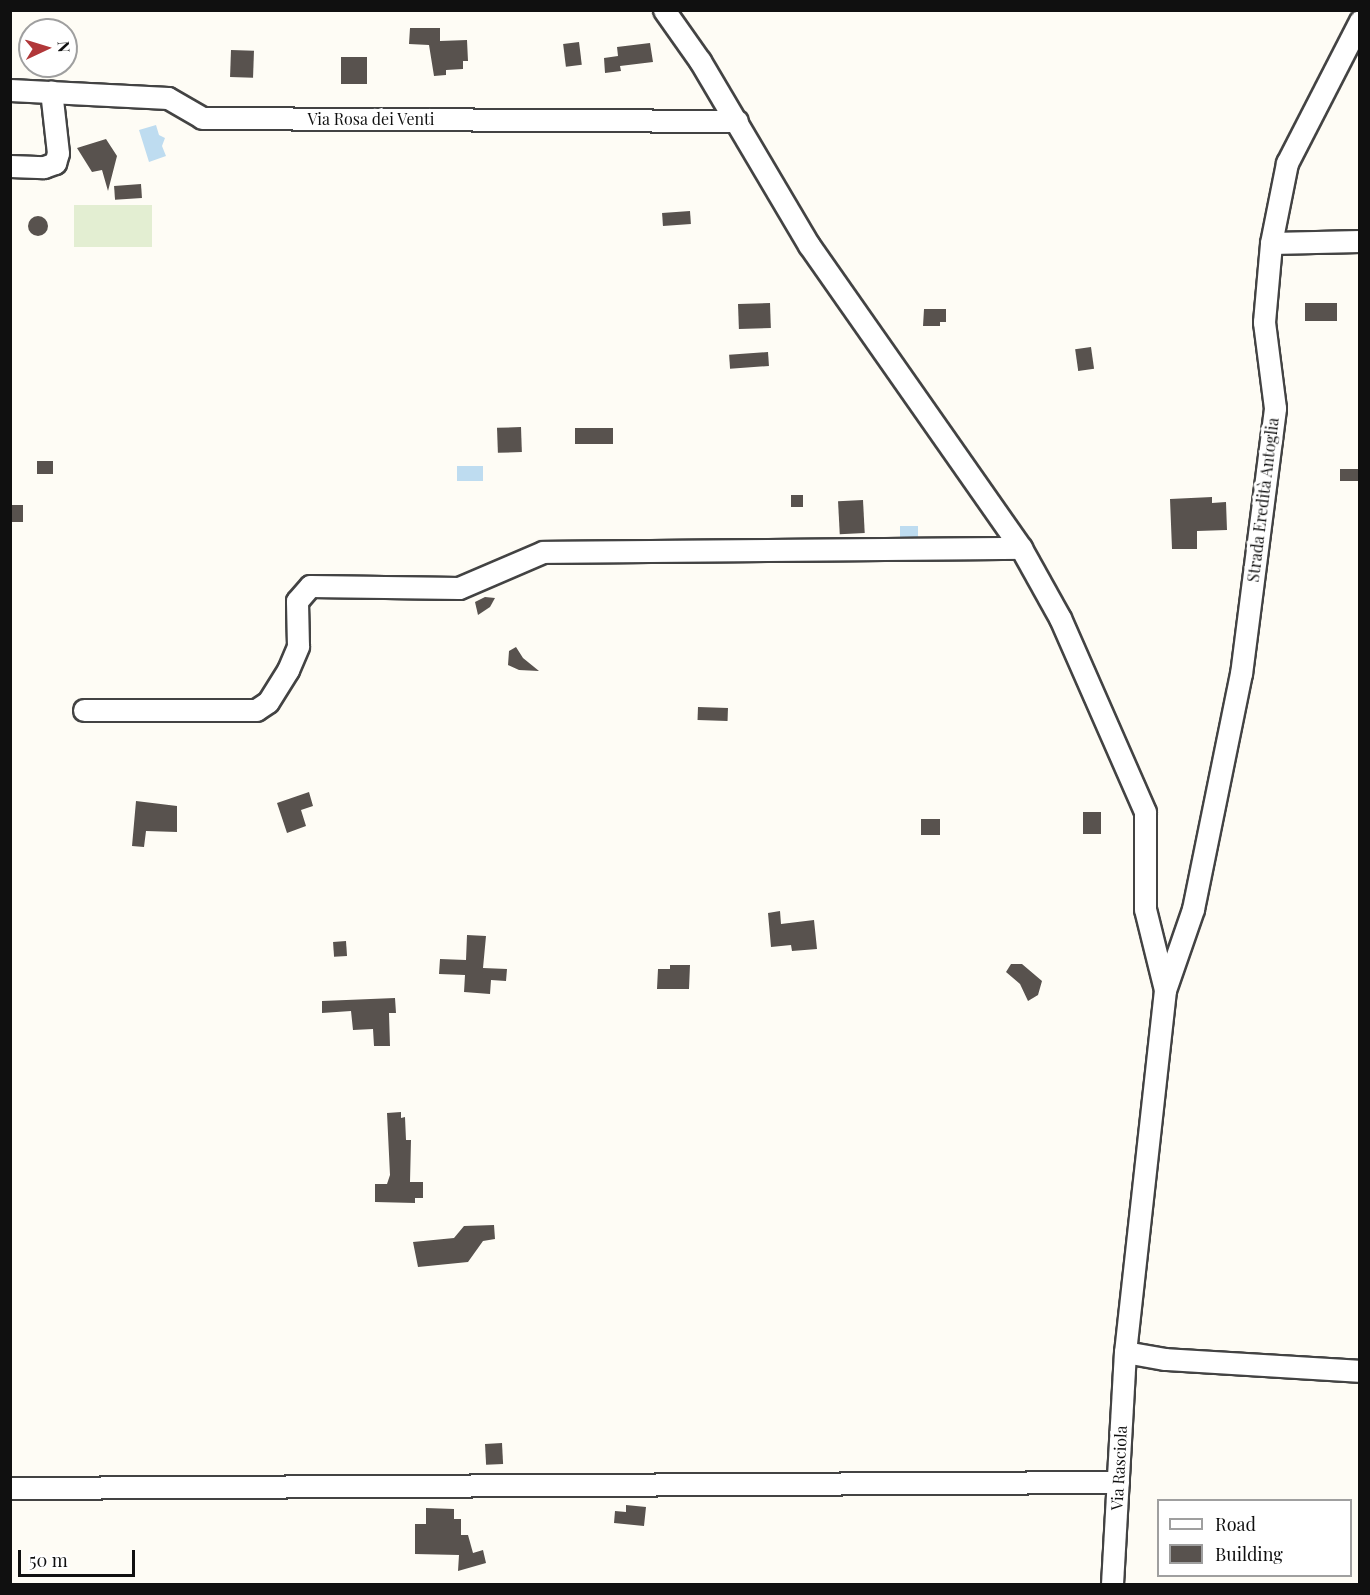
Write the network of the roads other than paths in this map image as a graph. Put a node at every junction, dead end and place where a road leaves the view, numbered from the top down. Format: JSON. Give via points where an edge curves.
{"nodes":[{"id":1,"x":664,"y":10,"type":"edge"},
{"id":2,"x":1359,"y":21,"type":"edge"},
{"id":3,"x":10,"y":90,"type":"edge"},
{"id":4,"x":51,"y":91,"type":"junction"},
{"id":5,"x":737,"y":121,"type":"junction"},
{"id":6,"x":10,"y":166,"type":"edge"},
{"id":7,"x":1359,"y":242,"type":"edge"},
{"id":8,"x":1271,"y":243,"type":"junction"},
{"id":9,"x":1021,"y":548,"type":"junction"},
{"id":10,"x":84,"y":710,"type":"dead end"},
{"id":11,"x":1165,"y":990,"type":"junction"},
{"id":12,"x":1125,"y":1352,"type":"junction"},
{"id":13,"x":1359,"y":1371,"type":"edge"},
{"id":14,"x":1118,"y":1482,"type":"junction"},
{"id":15,"x":10,"y":1488,"type":"edge"},
{"id":16,"x":1113,"y":1584,"type":"edge"}],
"edges":[{"from":1,"to":5,"type":"street"},
{"from":2,"to":8,"type":"street","name":"Strada Eredità Antoglia","via":[[1287,163]]},
{"from":3,"to":4,"type":"street","name":"Via Rosa dei Venti"},
{"from":4,"to":5,"type":"street","name":"Via Rosa dei Venti","via":[[168,98],[202,118]]},
{"from":4,"to":6,"type":"street","via":[[58,153],[55,163],[44,167]]},
{"from":5,"to":9,"type":"street","via":[[809,245]]},
{"from":7,"to":8,"type":"street"},
{"from":8,"to":11,"type":"street","name":"Strada Eredità Antoglia","via":[[1264,322],[1275,408],[1241,674],[1193,909]]},
{"from":9,"to":10,"type":"street","via":[[543,552],[459,588],[310,586],[297,601],[298,646],[288,670],[268,702],[256,710]]},
{"from":9,"to":11,"type":"street","via":[[1060,618],[1145,812],[1145,909]]},
{"from":11,"to":12,"type":"street","name":"Via Rasciola"},
{"from":12,"to":13,"type":"street","via":[[1165,1359]]},
{"from":12,"to":14,"type":"street","name":"Via Rasciola"},
{"from":14,"to":15,"type":"street"},
{"from":14,"to":16,"type":"street","name":"Via Rasciola"}]}
